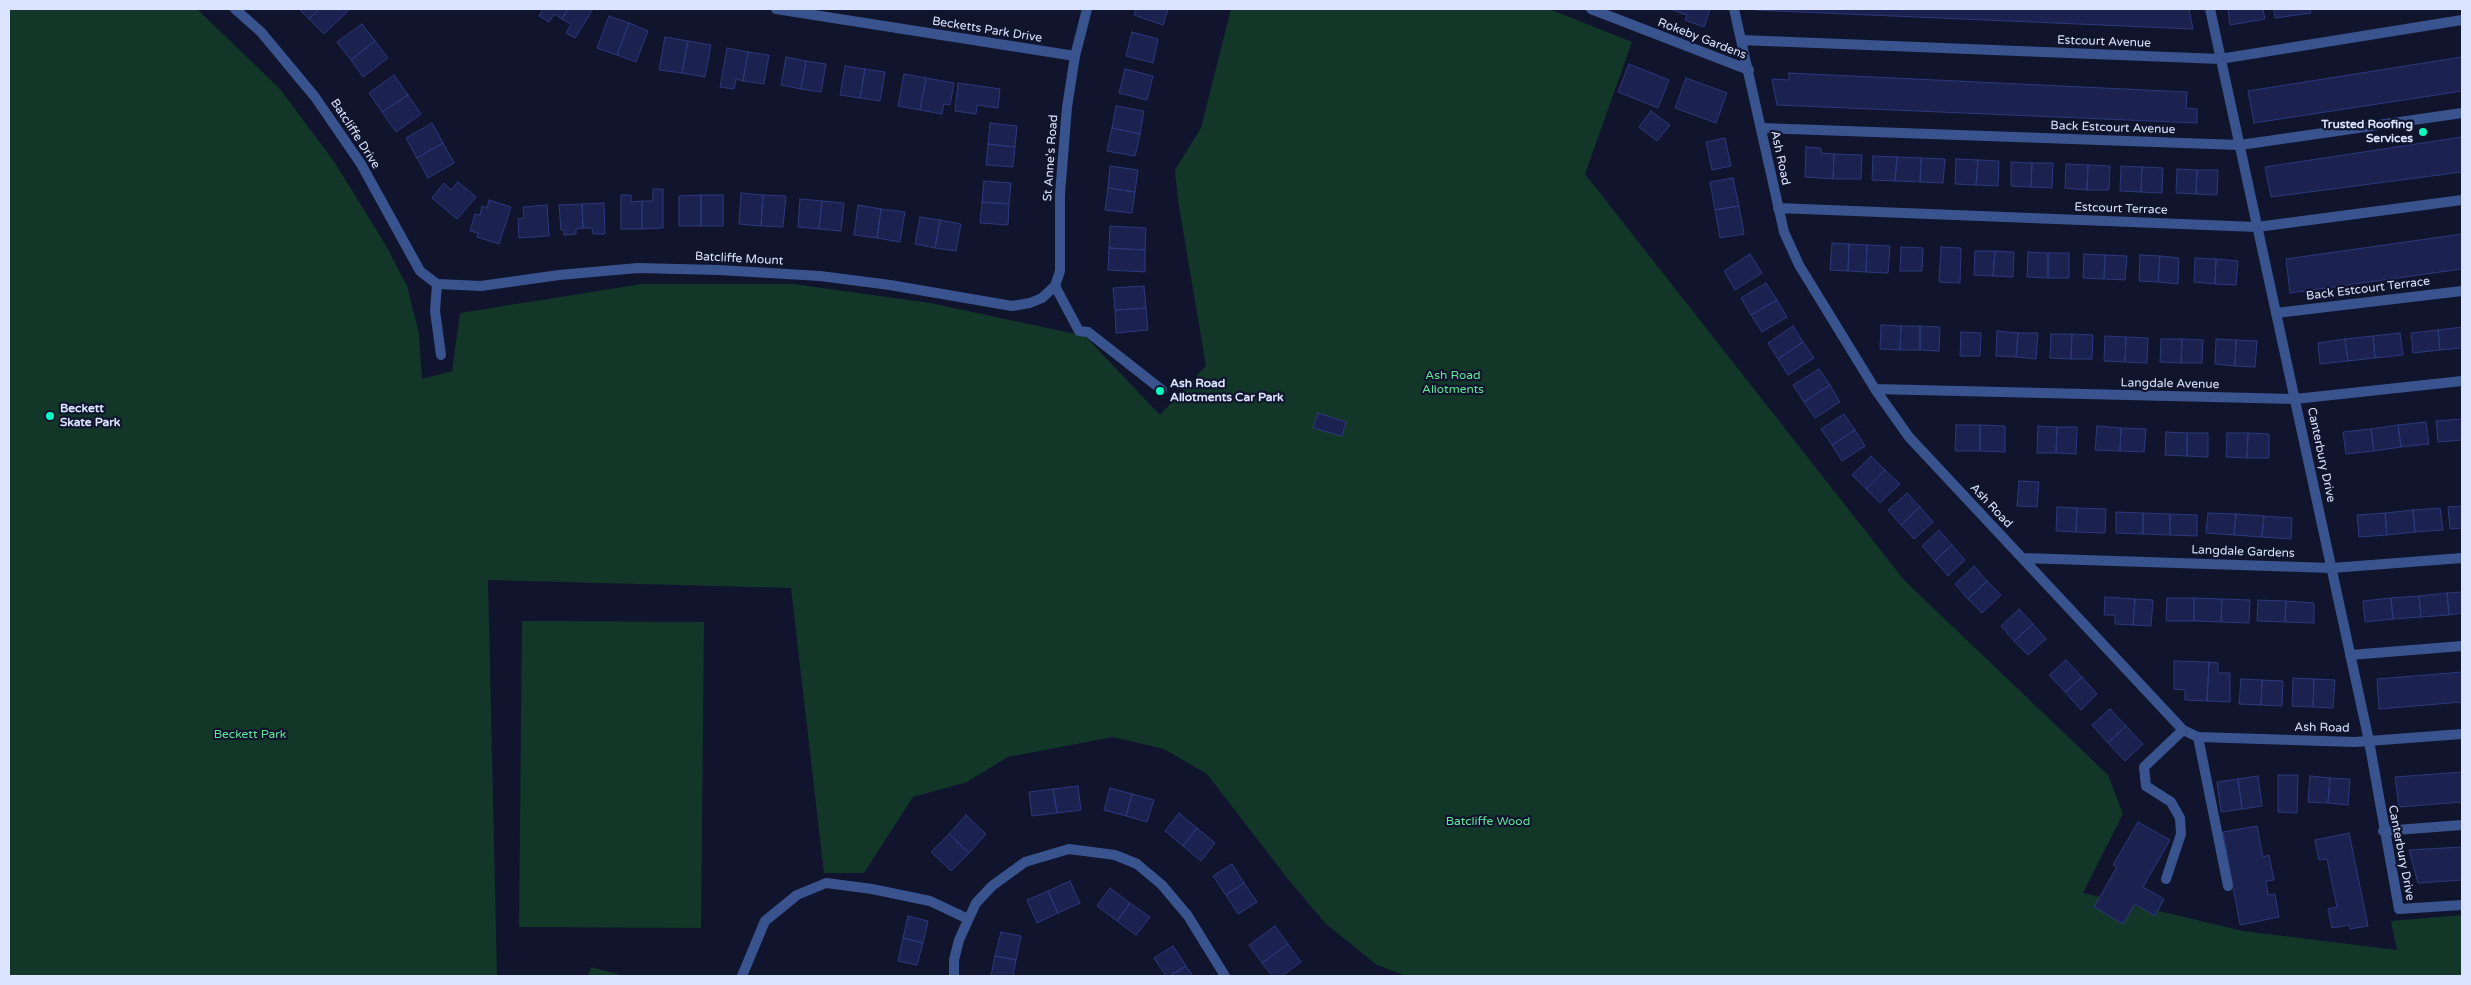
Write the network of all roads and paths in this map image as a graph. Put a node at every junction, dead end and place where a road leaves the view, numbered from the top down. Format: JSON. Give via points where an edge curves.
{"nodes":[{"id":1,"x":235,"y":9,"type":"edge"},
{"id":2,"x":776,"y":9,"type":"edge"},
{"id":3,"x":1087,"y":9,"type":"edge"},
{"id":4,"x":1592,"y":9,"type":"edge"},
{"id":5,"x":1734,"y":9,"type":"edge"},
{"id":6,"x":2210,"y":9,"type":"edge"},
{"id":7,"x":2462,"y":20,"type":"edge"},
{"id":8,"x":1741,"y":40,"type":"junction"},
{"id":9,"x":1076,"y":56,"type":"junction"},
{"id":10,"x":2220,"y":59,"type":"junction"},
{"id":11,"x":1748,"y":70,"type":"junction"},
{"id":12,"x":2462,"y":113,"type":"edge"},
{"id":13,"x":1761,"y":128,"type":"junction"},
{"id":14,"x":2240,"y":145,"type":"junction"},
{"id":15,"x":2462,"y":200,"type":"edge"},
{"id":16,"x":1778,"y":208,"type":"junction"},
{"id":17,"x":2257,"y":227,"type":"junction"},
{"id":18,"x":437,"y":284,"type":"junction"},
{"id":19,"x":1055,"y":286,"type":"junction"},
{"id":20,"x":2462,"y":291,"type":"edge"},
{"id":21,"x":2276,"y":313,"type":"junction"},
{"id":22,"x":440,"y":355,"type":"dead end"},
{"id":23,"x":2462,"y":381,"type":"edge"},
{"id":24,"x":1875,"y":389,"type":"junction"},
{"id":25,"x":1162,"y":390,"type":"dead end"},
{"id":26,"x":2296,"y":400,"type":"junction"},
{"id":27,"x":2022,"y":558,"type":"junction"},
{"id":28,"x":2462,"y":558,"type":"edge"},
{"id":29,"x":2332,"y":568,"type":"junction"},
{"id":30,"x":2462,"y":646,"type":"edge"},
{"id":31,"x":2350,"y":655,"type":"junction"},
{"id":32,"x":2183,"y":730,"type":"junction"},
{"id":33,"x":2462,"y":734,"type":"edge"},
{"id":34,"x":2198,"y":737,"type":"junction"},
{"id":35,"x":2369,"y":741,"type":"junction"},
{"id":36,"x":2462,"y":825,"type":"edge"},
{"id":37,"x":2384,"y":832,"type":"junction"},
{"id":38,"x":2166,"y":879,"type":"dead end"},
{"id":39,"x":2228,"y":886,"type":"dead end"},
{"id":40,"x":2462,"y":905,"type":"edge"},
{"id":41,"x":968,"y":919,"type":"junction"},
{"id":42,"x":742,"y":976,"type":"edge"},
{"id":43,"x":954,"y":976,"type":"edge"},
{"id":44,"x":1225,"y":976,"type":"edge"}],
"edges":[{"from":1,"to":18,"type":"street","name":"Batcliffe Drive","via":[[261,32],[315,97],[362,164],[420,271]]},
{"from":2,"to":9,"type":"street","name":"Becketts Park Drive"},
{"from":3,"to":9,"type":"street","name":"St Anne's Road"},
{"from":4,"to":11,"type":"street","name":"Rokeby Gardens"},
{"from":5,"to":8,"type":"street","name":"Ash Road"},
{"from":6,"to":10,"type":"street","name":"Canterbury Drive"},
{"from":7,"to":10,"type":"street","name":"Estcourt Avenue"},
{"from":8,"to":10,"type":"street","name":"Estcourt Avenue"},
{"from":8,"to":11,"type":"street","name":"Ash Road"},
{"from":9,"to":19,"type":"street","name":"St Anne's Road","via":[[1067,107],[1060,194],[1062,257]]},
{"from":10,"to":14,"type":"street","name":"Canterbury Drive"},
{"from":11,"to":13,"type":"street","name":"Ash Road"},
{"from":12,"to":14,"type":"street","name":"Back Estcourt Avenue"},
{"from":13,"to":14,"type":"street","name":"Back Estcourt Avenue"},
{"from":13,"to":16,"type":"street","name":"Ash Road"},
{"from":14,"to":17,"type":"street","name":"Canterbury Drive"},
{"from":15,"to":17,"type":"street","name":"Estcourt Terrace"},
{"from":16,"to":17,"type":"street","name":"Estcourt Terrace"},
{"from":16,"to":24,"type":"street","name":"Ash Road","via":[[1784,232],[1799,265]]},
{"from":17,"to":21,"type":"street","name":"Canterbury Drive"},
{"from":18,"to":19,"type":"street","name":"Batcliffe Mount","via":[[481,286],[638,268],[719,270],[838,278],[1004,305],[1036,301]]},
{"from":18,"to":22,"type":"street","via":[[435,311]]},
{"from":19,"to":25,"type":"street","via":[[1080,331],[1088,332]]},
{"from":20,"to":21,"type":"street","name":"Back Estcourt Terrace"},
{"from":21,"to":26,"type":"street","name":"Canterbury Drive"},
{"from":23,"to":26,"type":"street","name":"Langdale Avenue"},
{"from":24,"to":26,"type":"street","name":"Langdale Avenue"},
{"from":24,"to":27,"type":"street","name":"Ash Road","via":[[1909,437]]},
{"from":26,"to":29,"type":"street","name":"Canterbury Drive"},
{"from":27,"to":29,"type":"street","name":"Langdale Gardens"},
{"from":27,"to":32,"type":"street","name":"Ash Road"},
{"from":28,"to":29,"type":"street","name":"Langdale Gardens"},
{"from":29,"to":31,"type":"street","name":"Canterbury Drive"},
{"from":30,"to":31,"type":"street"},
{"from":31,"to":35,"type":"street","name":"Canterbury Drive"},
{"from":32,"to":34,"type":"street","name":"Ash Road"},
{"from":32,"to":38,"type":"street","via":[[2144,768],[2146,786],[2171,802],[2180,818],[2181,834]]},
{"from":33,"to":35,"type":"street","name":"Ash Road"},
{"from":34,"to":35,"type":"street","name":"Ash Road"},
{"from":34,"to":39,"type":"street"},
{"from":35,"to":37,"type":"street","name":"Canterbury Drive"},
{"from":36,"to":37,"type":"street"},
{"from":37,"to":40,"type":"street","name":"Canterbury Drive","via":[[2399,909]]},
{"from":41,"to":42,"type":"street","via":[[930,901],[826,883],[797,895],[765,921]]},
{"from":41,"to":43,"type":"street","via":[[954,960]]},
{"from":41,"to":44,"type":"street","via":[[976,903],[992,886],[1025,862],[1069,849],[1115,855],[1137,864],[1162,885],[1188,916]]}]}
